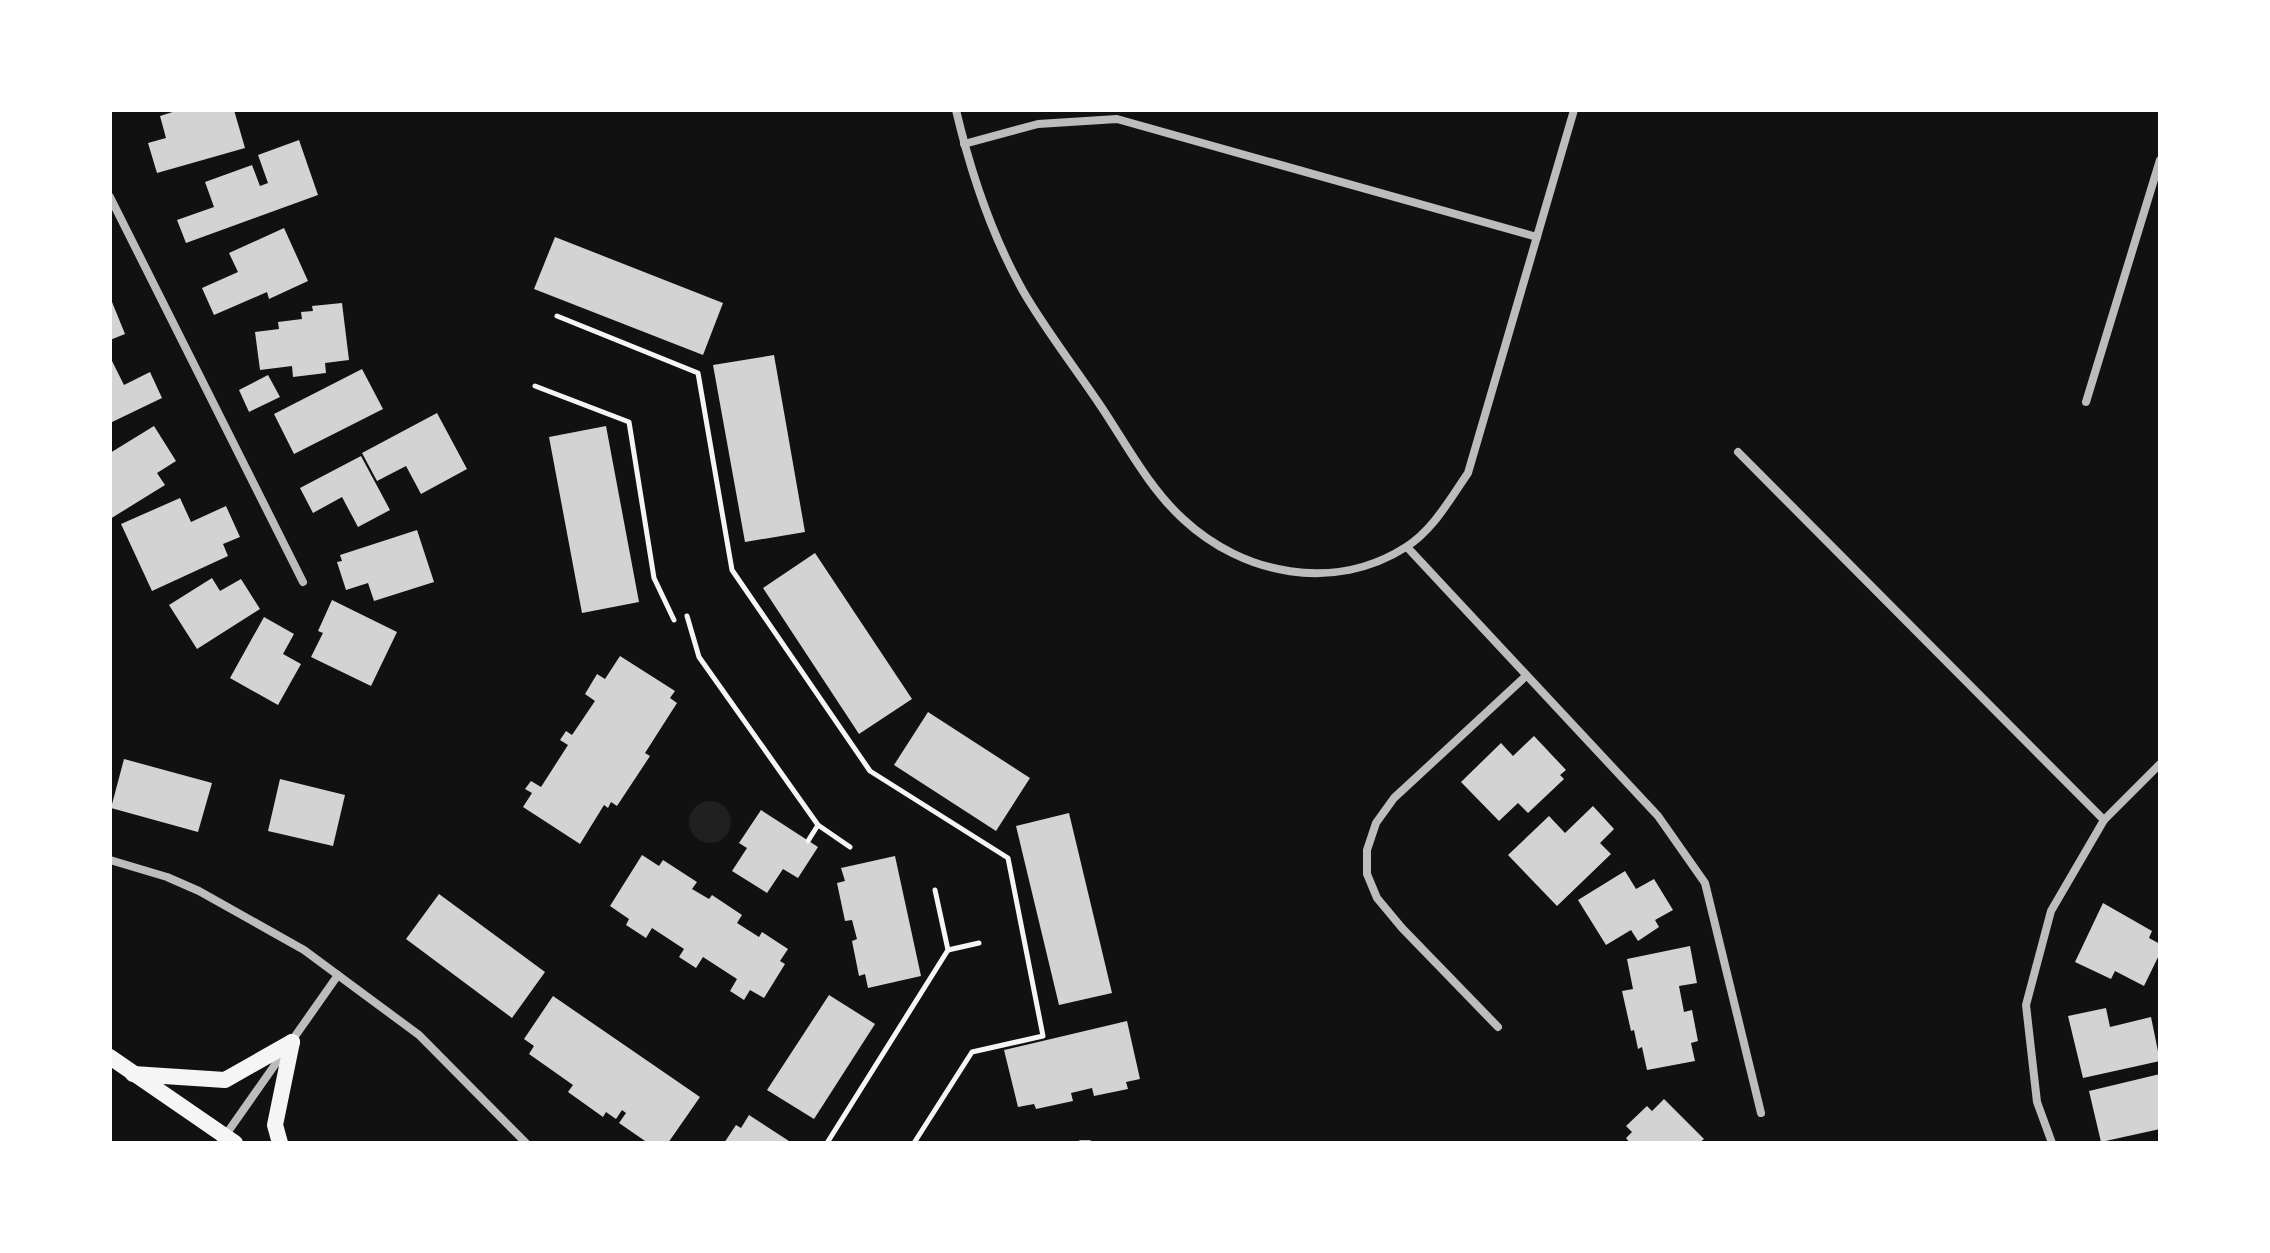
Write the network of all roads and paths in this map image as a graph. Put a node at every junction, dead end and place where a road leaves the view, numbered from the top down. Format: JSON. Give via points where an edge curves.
{"nodes":[{"id":1,"x":956,"y":110,"type":"edge"},
{"id":2,"x":1574,"y":110,"type":"edge"},
{"id":3,"x":964,"y":144,"type":"junction"},
{"id":4,"x":2160,"y":160,"type":"edge"},
{"id":5,"x":110,"y":197,"type":"edge"},
{"id":6,"x":1537,"y":237,"type":"junction"},
{"id":7,"x":557,"y":316,"type":"dead end"},
{"id":8,"x":535,"y":386,"type":"dead end"},
{"id":9,"x":2086,"y":402,"type":"dead end"},
{"id":10,"x":1738,"y":452,"type":"dead end"},
{"id":11,"x":1407,"y":547,"type":"junction"},
{"id":12,"x":303,"y":582,"type":"dead end"},
{"id":13,"x":687,"y":616,"type":"dead end"},
{"id":14,"x":674,"y":620,"type":"dead end"},
{"id":15,"x":1526,"y":676,"type":"junction"},
{"id":16,"x":2160,"y":764,"type":"edge"},
{"id":17,"x":2104,"y":820,"type":"junction"},
{"id":18,"x":818,"y":825,"type":"junction"},
{"id":19,"x":808,"y":841,"type":"dead end"},
{"id":20,"x":850,"y":847,"type":"dead end"},
{"id":21,"x":110,"y":860,"type":"edge"},
{"id":22,"x":935,"y":890,"type":"dead end"},
{"id":23,"x":979,"y":943,"type":"dead end"},
{"id":24,"x":948,"y":950,"type":"junction"},
{"id":25,"x":338,"y":975,"type":"junction"},
{"id":26,"x":1498,"y":1027,"type":"dead end"},
{"id":27,"x":292,"y":1042,"type":"junction"},
{"id":28,"x":110,"y":1057,"type":"edge"},
{"id":29,"x":133,"y":1074,"type":"junction"},
{"id":30,"x":1761,"y":1113,"type":"dead end"},
{"id":31,"x":226,"y":1141,"type":"edge"},
{"id":32,"x":280,"y":1143,"type":"edge"},
{"id":33,"x":526,"y":1143,"type":"edge"},
{"id":34,"x":827,"y":1143,"type":"edge"},
{"id":35,"x":914,"y":1143,"type":"edge"},
{"id":36,"x":1081,"y":1143,"type":"edge"},
{"id":37,"x":1089,"y":1143,"type":"edge"},
{"id":38,"x":2052,"y":1143,"type":"edge"}],
"edges":[{"from":1,"to":3,"type":"street"},
{"from":2,"to":6,"type":"street"},
{"from":3,"to":6,"type":"street","via":[[1038,124],[1117,119]]},
{"from":3,"to":11,"type":"street","via":[[977,191],[1024,293],[1180,517],[1230,555],[1288,572],[1346,569]]},
{"from":4,"to":9,"type":"street"},
{"from":5,"to":12,"type":"street"},
{"from":6,"to":11,"type":"street","via":[[1468,473],[1437,518]]},
{"from":7,"to":35,"type":"path","via":[[698,373],[732,570],[870,771],[1008,858],[1043,1036],[972,1052]]},
{"from":8,"to":14,"type":"path","via":[[629,422],[654,578]]},
{"from":10,"to":17,"type":"street"},
{"from":11,"to":15,"type":"street"},
{"from":13,"to":18,"type":"path","via":[[699,657]]},
{"from":15,"to":26,"type":"street","via":[[1394,798],[1376,823],[1367,850],[1367,874],[1377,898]]},
{"from":15,"to":30,"type":"street","via":[[1658,816],[1705,883]]},
{"from":16,"to":17,"type":"street"},
{"from":17,"to":38,"type":"street","via":[[2051,911],[2026,1005],[2037,1102]]},
{"from":18,"to":19,"type":"path"},
{"from":18,"to":20,"type":"path"},
{"from":21,"to":25,"type":"street","via":[[167,877],[224,903]]},
{"from":22,"to":24,"type":"path"},
{"from":23,"to":24,"type":"path"},
{"from":24,"to":34,"type":"path"},
{"from":25,"to":27,"type":"street"},
{"from":25,"to":33,"type":"street","via":[[419,1035]]},
{"from":27,"to":29,"type":"main road","via":[[225,1080]]},
{"from":27,"to":31,"type":"street"},
{"from":27,"to":32,"type":"main road","via":[[275,1125]]},
{"from":28,"to":29,"type":"main road"},
{"from":29,"to":31,"type":"main road"},
{"from":36,"to":37,"type":"lane"}]}
